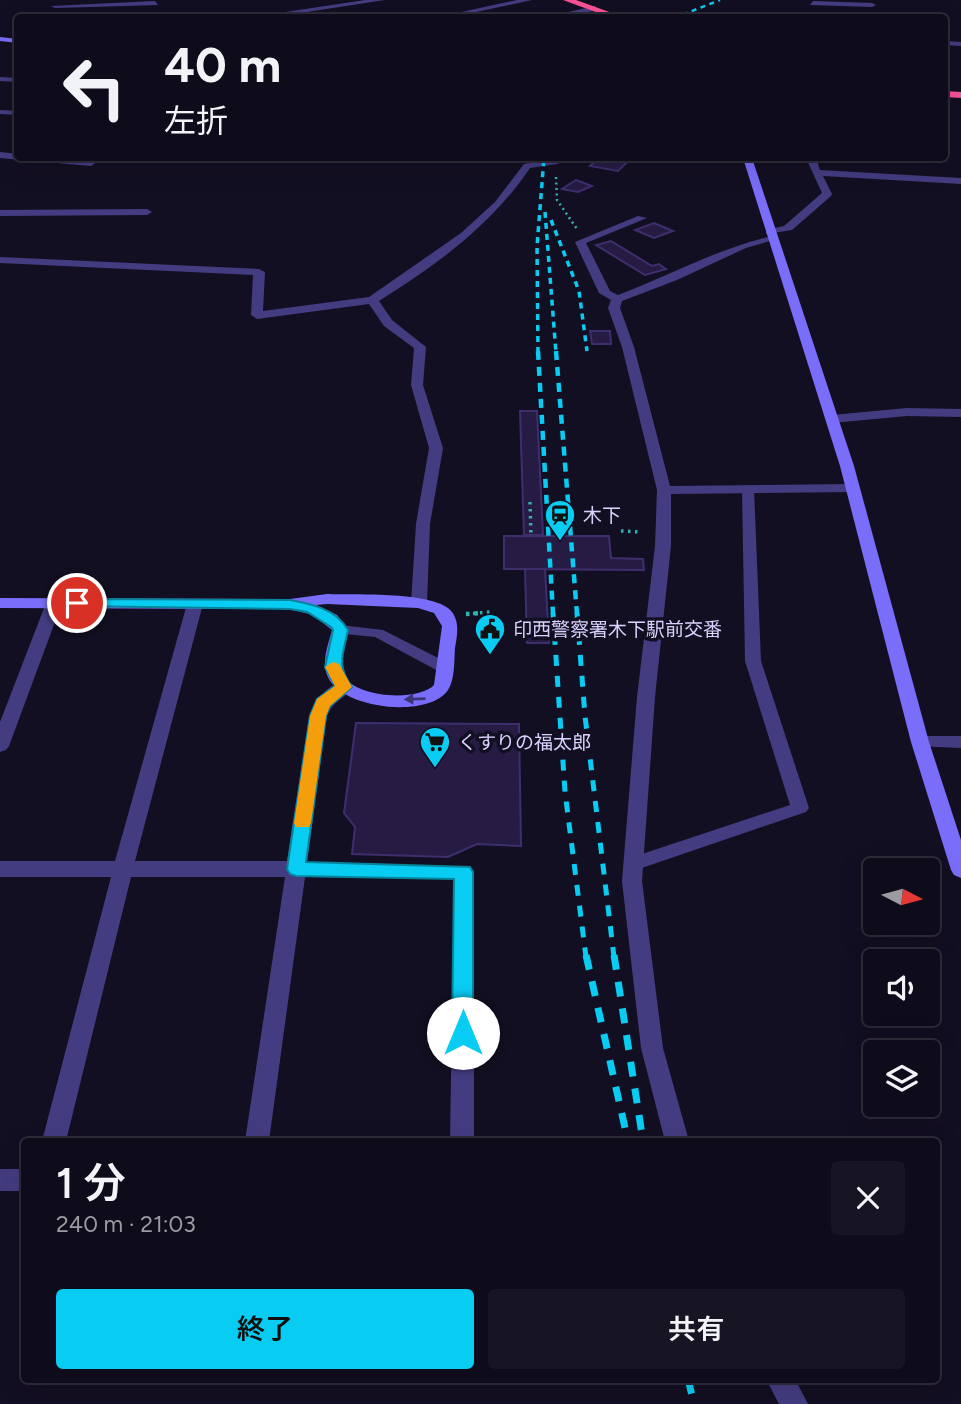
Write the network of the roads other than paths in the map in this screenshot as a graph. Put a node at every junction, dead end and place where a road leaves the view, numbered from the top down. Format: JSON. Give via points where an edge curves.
{"nodes":[{"id":1,"x":381,"y":0,"type":"edge"},
{"id":2,"x":528,"y":0,"type":"edge"},
{"id":3,"x":568,"y":0,"type":"edge"},
{"id":4,"x":155,"y":1,"type":"edge"},
{"id":5,"x":810,"y":2,"type":"edge"},
{"id":6,"x":872,"y":5,"type":"dead end"},
{"id":7,"x":55,"y":6,"type":"dead end"},
{"id":8,"x":595,"y":8,"type":"junction"},
{"id":9,"x":824,"y":10,"type":"dead end"},
{"id":10,"x":278,"y":14,"type":"edge"},
{"id":11,"x":456,"y":14,"type":"edge"},
{"id":12,"x":565,"y":14,"type":"edge"},
{"id":13,"x":611,"y":14,"type":"edge"},
{"id":14,"x":64,"y":161,"type":"edge"},
{"id":15,"x":554,"y":161,"type":"edge"},
{"id":16,"x":748,"y":161,"type":"edge"},
{"id":17,"x":811,"y":161,"type":"edge"},
{"id":18,"x":91,"y":163,"type":"dead end"},
{"id":19,"x":818,"y":173,"type":"junction"},
{"id":20,"x":961,"y":181,"type":"edge"},
{"id":21,"x":147,"y":212,"type":"dead end"},
{"id":22,"x":0,"y":213,"type":"edge"},
{"id":23,"x":642,"y":218,"type":"dead end"},
{"id":24,"x":771,"y":236,"type":"junction"},
{"id":25,"x":0,"y":260,"type":"edge"},
{"id":26,"x":617,"y":299,"type":"junction"},
{"id":27,"x":372,"y":300,"type":"junction"},
{"id":28,"x":961,"y":413,"type":"edge"},
{"id":29,"x":832,"y":419,"type":"junction"},
{"id":30,"x":853,"y":488,"type":"junction"},
{"id":31,"x":748,"y":489,"type":"junction"},
{"id":32,"x":664,"y":490,"type":"junction"},
{"id":33,"x":370,"y":601,"type":"junction"},
{"id":34,"x":0,"y":603,"type":"edge"},
{"id":35,"x":54,"y":603,"type":"junction"},
{"id":36,"x":419,"y":603,"type":"junction"},
{"id":37,"x":195,"y":604,"type":"junction"},
{"id":38,"x":290,"y":604,"type":"junction"},
{"id":39,"x":340,"y":630,"type":"junction"},
{"id":40,"x":445,"y":668,"type":"junction"},
{"id":41,"x":344,"y":687,"type":"junction"},
{"id":42,"x":920,"y":742,"type":"junction"},
{"id":43,"x":961,"y":742,"type":"edge"},
{"id":44,"x":0,"y":746,"type":"edge"},
{"id":45,"x":633,"y":864,"type":"junction"},
{"id":46,"x":122,"y":868,"type":"junction"},
{"id":47,"x":0,"y":869,"type":"edge"},
{"id":48,"x":296,"y":869,"type":"junction"},
{"id":49,"x":961,"y":870,"type":"edge"},
{"id":50,"x":55,"y":1138,"type":"edge"},
{"id":51,"x":257,"y":1138,"type":"edge"},
{"id":52,"x":462,"y":1138,"type":"edge"},
{"id":53,"x":676,"y":1138,"type":"edge"},
{"id":54,"x":0,"y":1180,"type":"edge"},
{"id":55,"x":21,"y":1180,"type":"edge"},
{"id":56,"x":782,"y":1383,"type":"edge"},
{"id":57,"x":794,"y":1404,"type":"edge"}],
"edges":[{"from":1,"to":10,"type":"street"},
{"from":2,"to":11,"type":"street"},
{"from":3,"to":8,"type":"highway"},
{"from":4,"to":7,"type":"street"},
{"from":5,"to":6,"type":"street"},
{"from":5,"to":9,"type":"street"},
{"from":8,"to":12,"type":"street"},
{"from":8,"to":13,"type":"highway"},
{"from":14,"to":18,"type":"lane"},
{"from":15,"to":27,"type":"street","via":[[527,166],[474,226]]},
{"from":16,"to":24,"type":"street"},
{"from":17,"to":19,"type":"street"},
{"from":19,"to":20,"type":"street"},
{"from":19,"to":24,"type":"street","via":[[827,194],[788,228]]},
{"from":21,"to":22,"type":"street"},
{"from":23,"to":26,"type":"street","via":[[580,242],[605,293]]},
{"from":24,"to":26,"type":"street"},
{"from":24,"to":29,"type":"street"},
{"from":25,"to":27,"type":"street","via":[[260,272],[257,315]]},
{"from":26,"to":32,"type":"street","via":[[614,308]]},
{"from":27,"to":36,"type":"street","via":[[388,323],[420,347],[417,386],[436,448],[423,524]]},
{"from":28,"to":29,"type":"street","via":[[907,412]]},
{"from":29,"to":30,"type":"street"},
{"from":30,"to":31,"type":"street"},
{"from":30,"to":42,"type":"street"},
{"from":31,"to":32,"type":"street"},
{"from":31,"to":45,"type":"lane","via":[[753,661],[800,808]]},
{"from":32,"to":45,"type":"street","via":[[663,546]]},
{"from":33,"to":36,"type":"street"},
{"from":33,"to":38,"type":"street","via":[[327,599]]},
{"from":33,"to":39,"type":"street","via":[[349,611]]},
{"from":34,"to":35,"type":"street"},
{"from":35,"to":37,"type":"street"},
{"from":35,"to":44,"type":"street"},
{"from":36,"to":40,"type":"street","via":[[446,615],[450,626]]},
{"from":37,"to":38,"type":"street"},
{"from":37,"to":46,"type":"street"},
{"from":38,"to":39,"type":"street","via":[[321,613]]},
{"from":39,"to":40,"type":"lane","via":[[378,633]]},
{"from":39,"to":41,"type":"street","via":[[333,667]]},
{"from":40,"to":41,"type":"street","one_way":true,"via":[[442,686],[429,698],[371,699]]},
{"from":41,"to":48,"type":"street","via":[[323,703],[318,716]]},
{"from":42,"to":43,"type":"street"},
{"from":42,"to":49,"type":"street"},
{"from":45,"to":53,"type":"street","via":[[652,1048]]},
{"from":46,"to":47,"type":"street"},
{"from":46,"to":48,"type":"street"},
{"from":46,"to":50,"type":"street"},
{"from":48,"to":51,"type":"street"},
{"from":48,"to":52,"type":"street","via":[[464,872]]},
{"from":54,"to":55,"type":"street"},
{"from":56,"to":57,"type":"street"}]}
